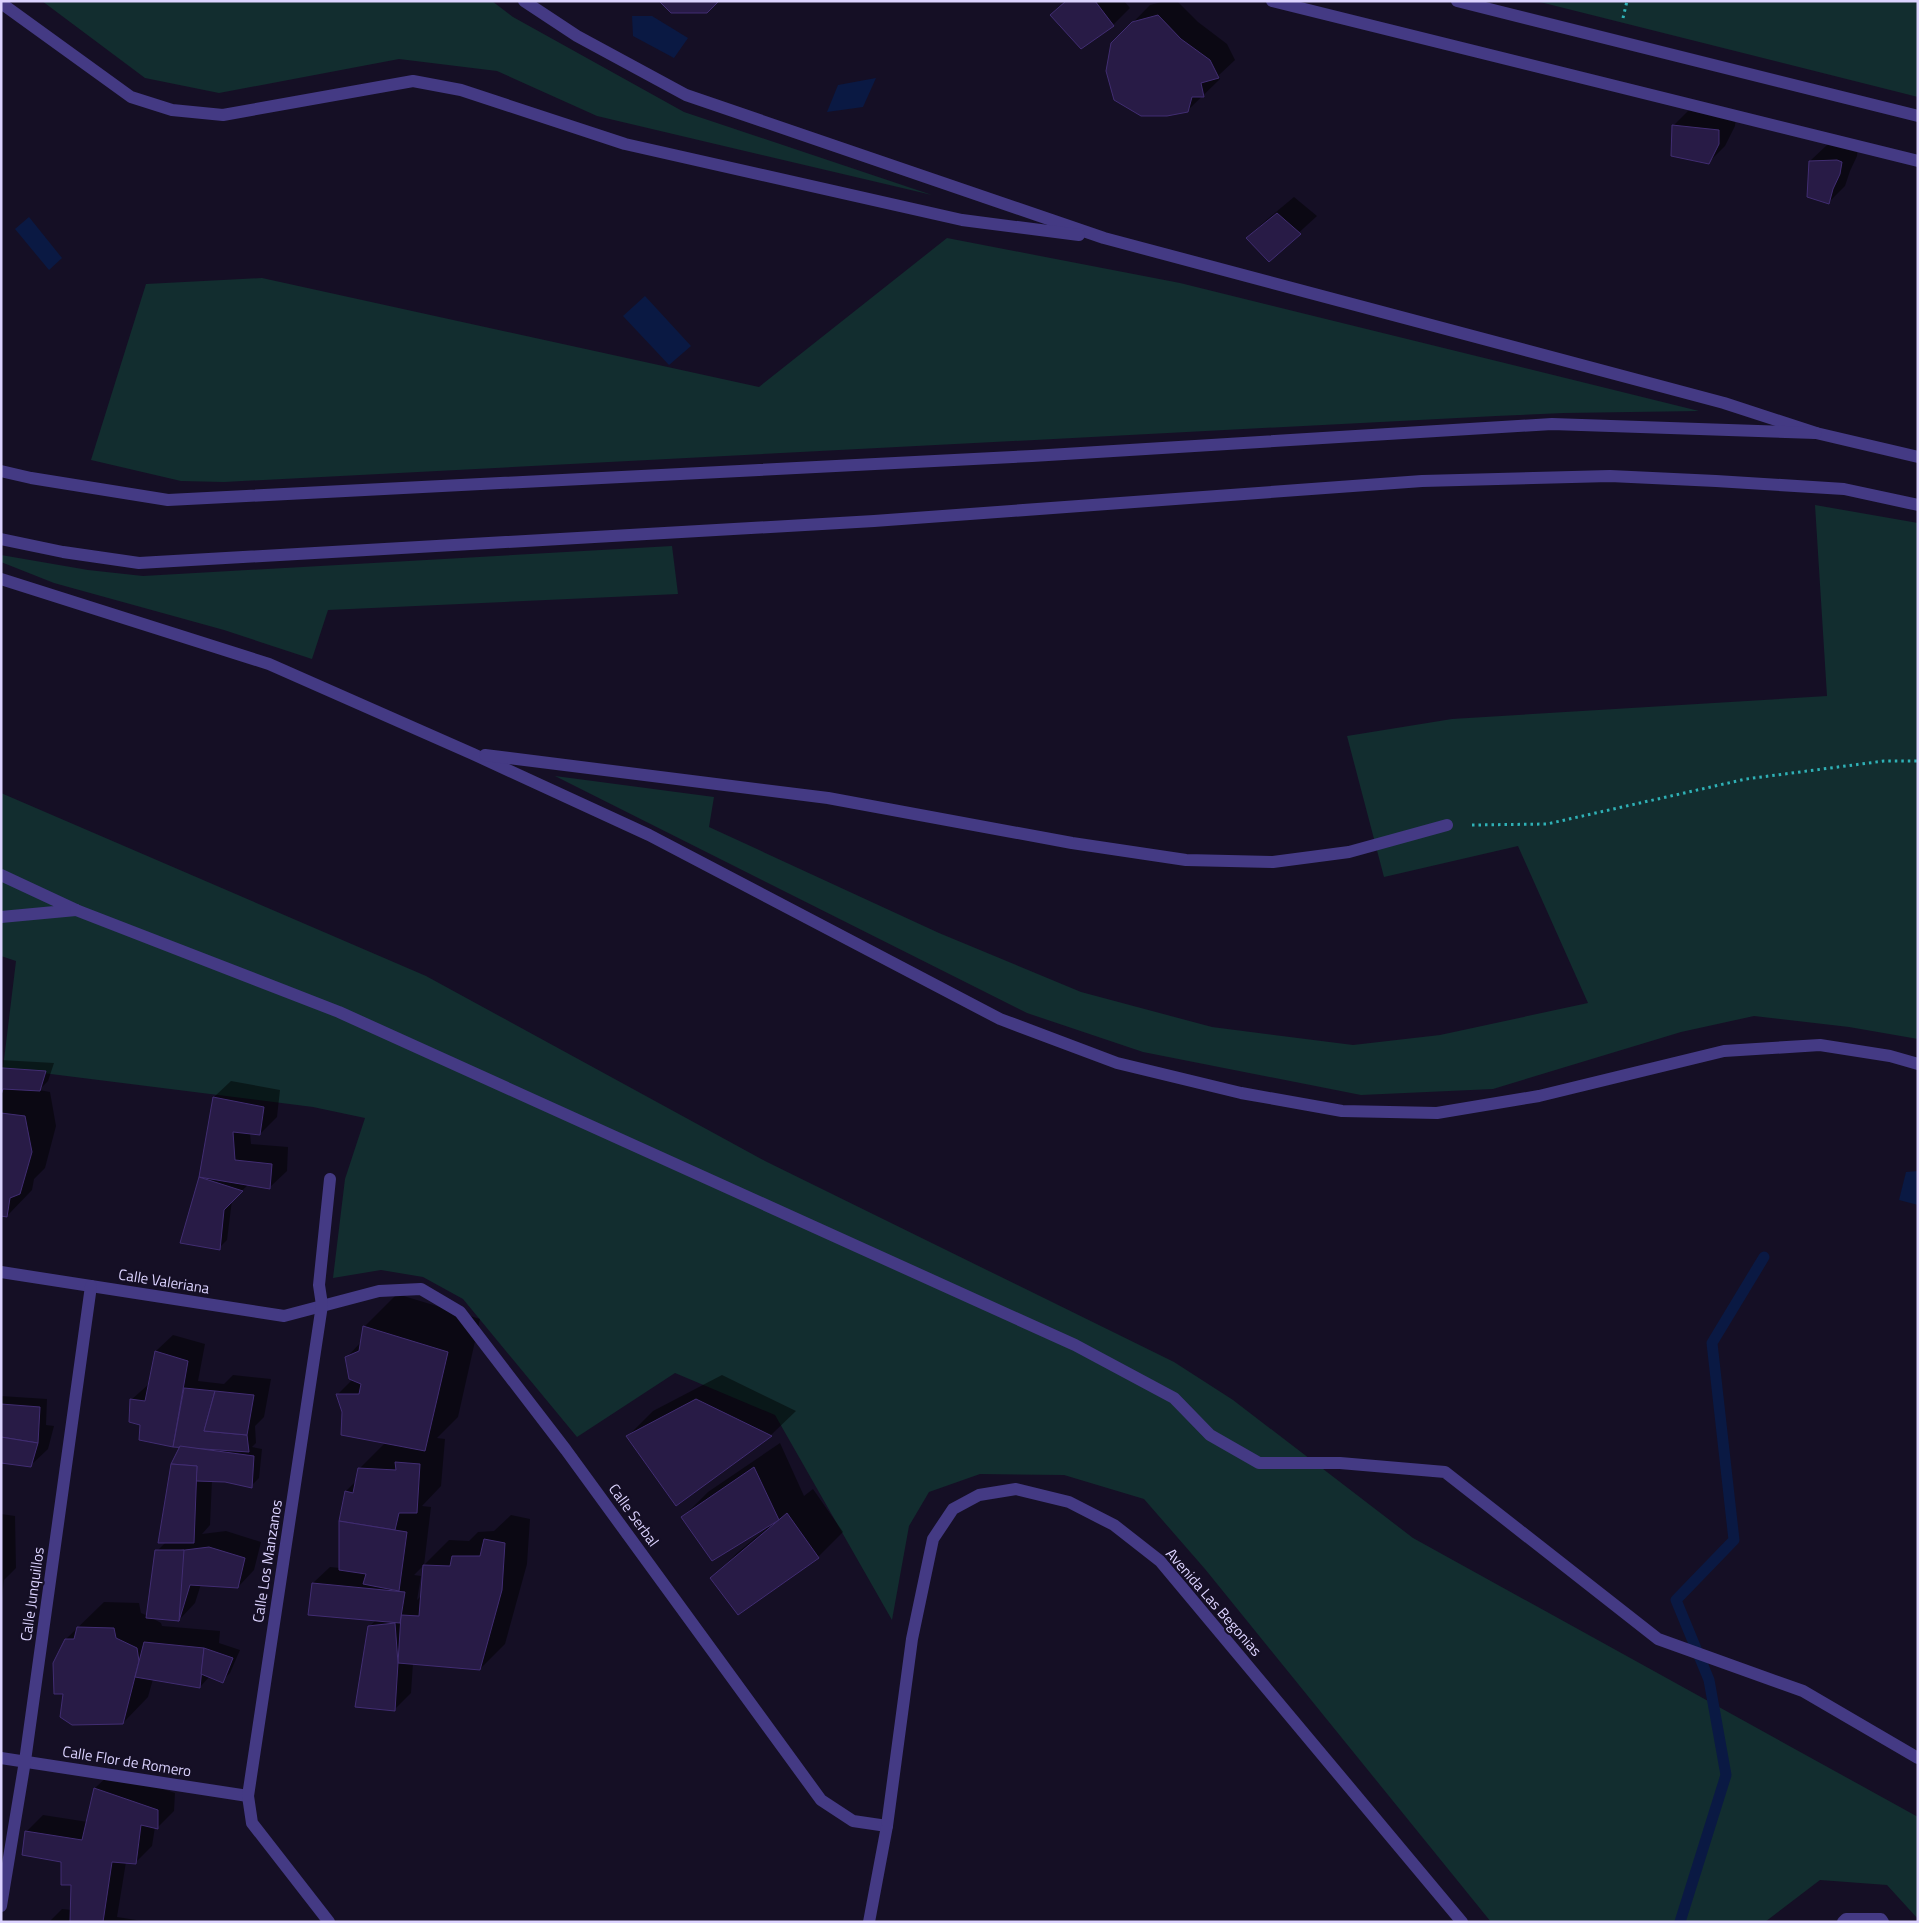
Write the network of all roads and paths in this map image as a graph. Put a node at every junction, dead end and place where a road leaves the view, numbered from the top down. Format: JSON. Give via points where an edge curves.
{"nodes":[{"id":1,"x":524,"y":1,"type":"edge"},
{"id":2,"x":1272,"y":1,"type":"edge"},
{"id":3,"x":1457,"y":1,"type":"edge"},
{"id":4,"x":1,"y":3,"type":"edge"},
{"id":5,"x":1918,"y":116,"type":"edge"},
{"id":6,"x":1918,"y":161,"type":"edge"},
{"id":7,"x":1104,"y":238,"type":"junction"},
{"id":8,"x":1816,"y":433,"type":"junction"},
{"id":9,"x":1918,"y":457,"type":"edge"},
{"id":10,"x":1,"y":471,"type":"edge"},
{"id":11,"x":1918,"y":505,"type":"edge"},
{"id":12,"x":1,"y":539,"type":"edge"},
{"id":13,"x":1,"y":580,"type":"edge"},
{"id":14,"x":472,"y":754,"type":"junction"},
{"id":15,"x":1918,"y":761,"type":"edge"},
{"id":16,"x":1447,"y":825,"type":"joint"},
{"id":17,"x":1,"y":875,"type":"edge"},
{"id":18,"x":76,"y":910,"type":"junction"},
{"id":19,"x":1,"y":917,"type":"edge"},
{"id":20,"x":1918,"y":1064,"type":"edge"},
{"id":21,"x":330,"y":1179,"type":"dead end"},
{"id":22,"x":1,"y":1272,"type":"edge"},
{"id":23,"x":91,"y":1286,"type":"junction"},
{"id":24,"x":322,"y":1305,"type":"junction"},
{"id":25,"x":1,"y":1758,"type":"edge"},
{"id":26,"x":1918,"y":1758,"type":"edge"},
{"id":27,"x":25,"y":1761,"type":"junction"},
{"id":28,"x":248,"y":1796,"type":"junction"},
{"id":29,"x":887,"y":1826,"type":"junction"},
{"id":30,"x":1,"y":1906,"type":"edge"},
{"id":31,"x":329,"y":1922,"type":"edge"},
{"id":32,"x":869,"y":1922,"type":"edge"},
{"id":33,"x":1462,"y":1922,"type":"edge"},
{"id":34,"x":1842,"y":1922,"type":"edge"},
{"id":35,"x":1884,"y":1922,"type":"edge"}],
"edges":[{"from":1,"to":7,"type":"street","via":[[577,36],[686,95]]},
{"from":2,"to":6,"type":"street"},
{"from":3,"to":5,"type":"street"},
{"from":4,"to":7,"type":"street","via":[[131,96],[172,110],[223,115],[413,80],[461,90],[625,144],[962,220]]},
{"from":7,"to":8,"type":"street","via":[[1724,403]]},
{"from":8,"to":9,"type":"street"},
{"from":8,"to":10,"type":"street","via":[[1552,424],[1032,456],[168,500]]},
{"from":11,"to":12,"type":"street","via":[[1844,489],[1610,476],[1422,481],[874,521],[139,563]]},
{"from":13,"to":14,"type":"street","via":[[269,664]]},
{"from":14,"to":16,"type":"street","via":[[828,798],[1072,843],[1186,860],[1273,862],[1349,852]]},
{"from":14,"to":20,"type":"street","via":[[649,835],[1000,1019],[1117,1063],[1241,1093],[1342,1111],[1437,1113],[1538,1096],[1724,1051],[1820,1045],[1890,1056]]},
{"from":15,"to":16,"type":"path","via":[[1884,761],[1746,780],[1547,824]]},
{"from":17,"to":18,"type":"street"},
{"from":18,"to":19,"type":"street"},
{"from":18,"to":26,"type":"street","via":[[339,1012],[1075,1345],[1174,1398],[1210,1435],[1259,1463],[1340,1463],[1445,1472],[1658,1639],[1803,1691]]},
{"from":21,"to":24,"type":"street","name":"Calle Los Manzanos","via":[[319,1284]]},
{"from":22,"to":23,"type":"street","name":"Calle Valeriana"},
{"from":23,"to":24,"type":"street","name":"Calle Valeriana","via":[[284,1316]]},
{"from":23,"to":27,"type":"street","name":"Calle Junquillos"},
{"from":24,"to":28,"type":"street","name":"Calle Los Manzanos"},
{"from":24,"to":29,"type":"street","name":"Calle Serbal","via":[[379,1291],[421,1289],[460,1312],[566,1450],[821,1800],[853,1821]]},
{"from":25,"to":27,"type":"street","name":"Calle Flor de Romero"},
{"from":27,"to":28,"type":"street","name":"Calle Flor de Romero"},
{"from":27,"to":30,"type":"street","name":"Calle Junquillos"},
{"from":28,"to":31,"type":"street","name":"Calle Los Manzanos","via":[[252,1823]]},
{"from":29,"to":32,"type":"street","name":"Avenida Las Begonias"},
{"from":29,"to":33,"type":"street","name":"Avenida Las Begonias","via":[[912,1639],[933,1538],[953,1509],[979,1495],[1016,1490],[1070,1502],[1114,1525],[1160,1561]]},
{"from":34,"to":35,"type":"street","via":[[1846,1919],[1881,1919]]}]}
